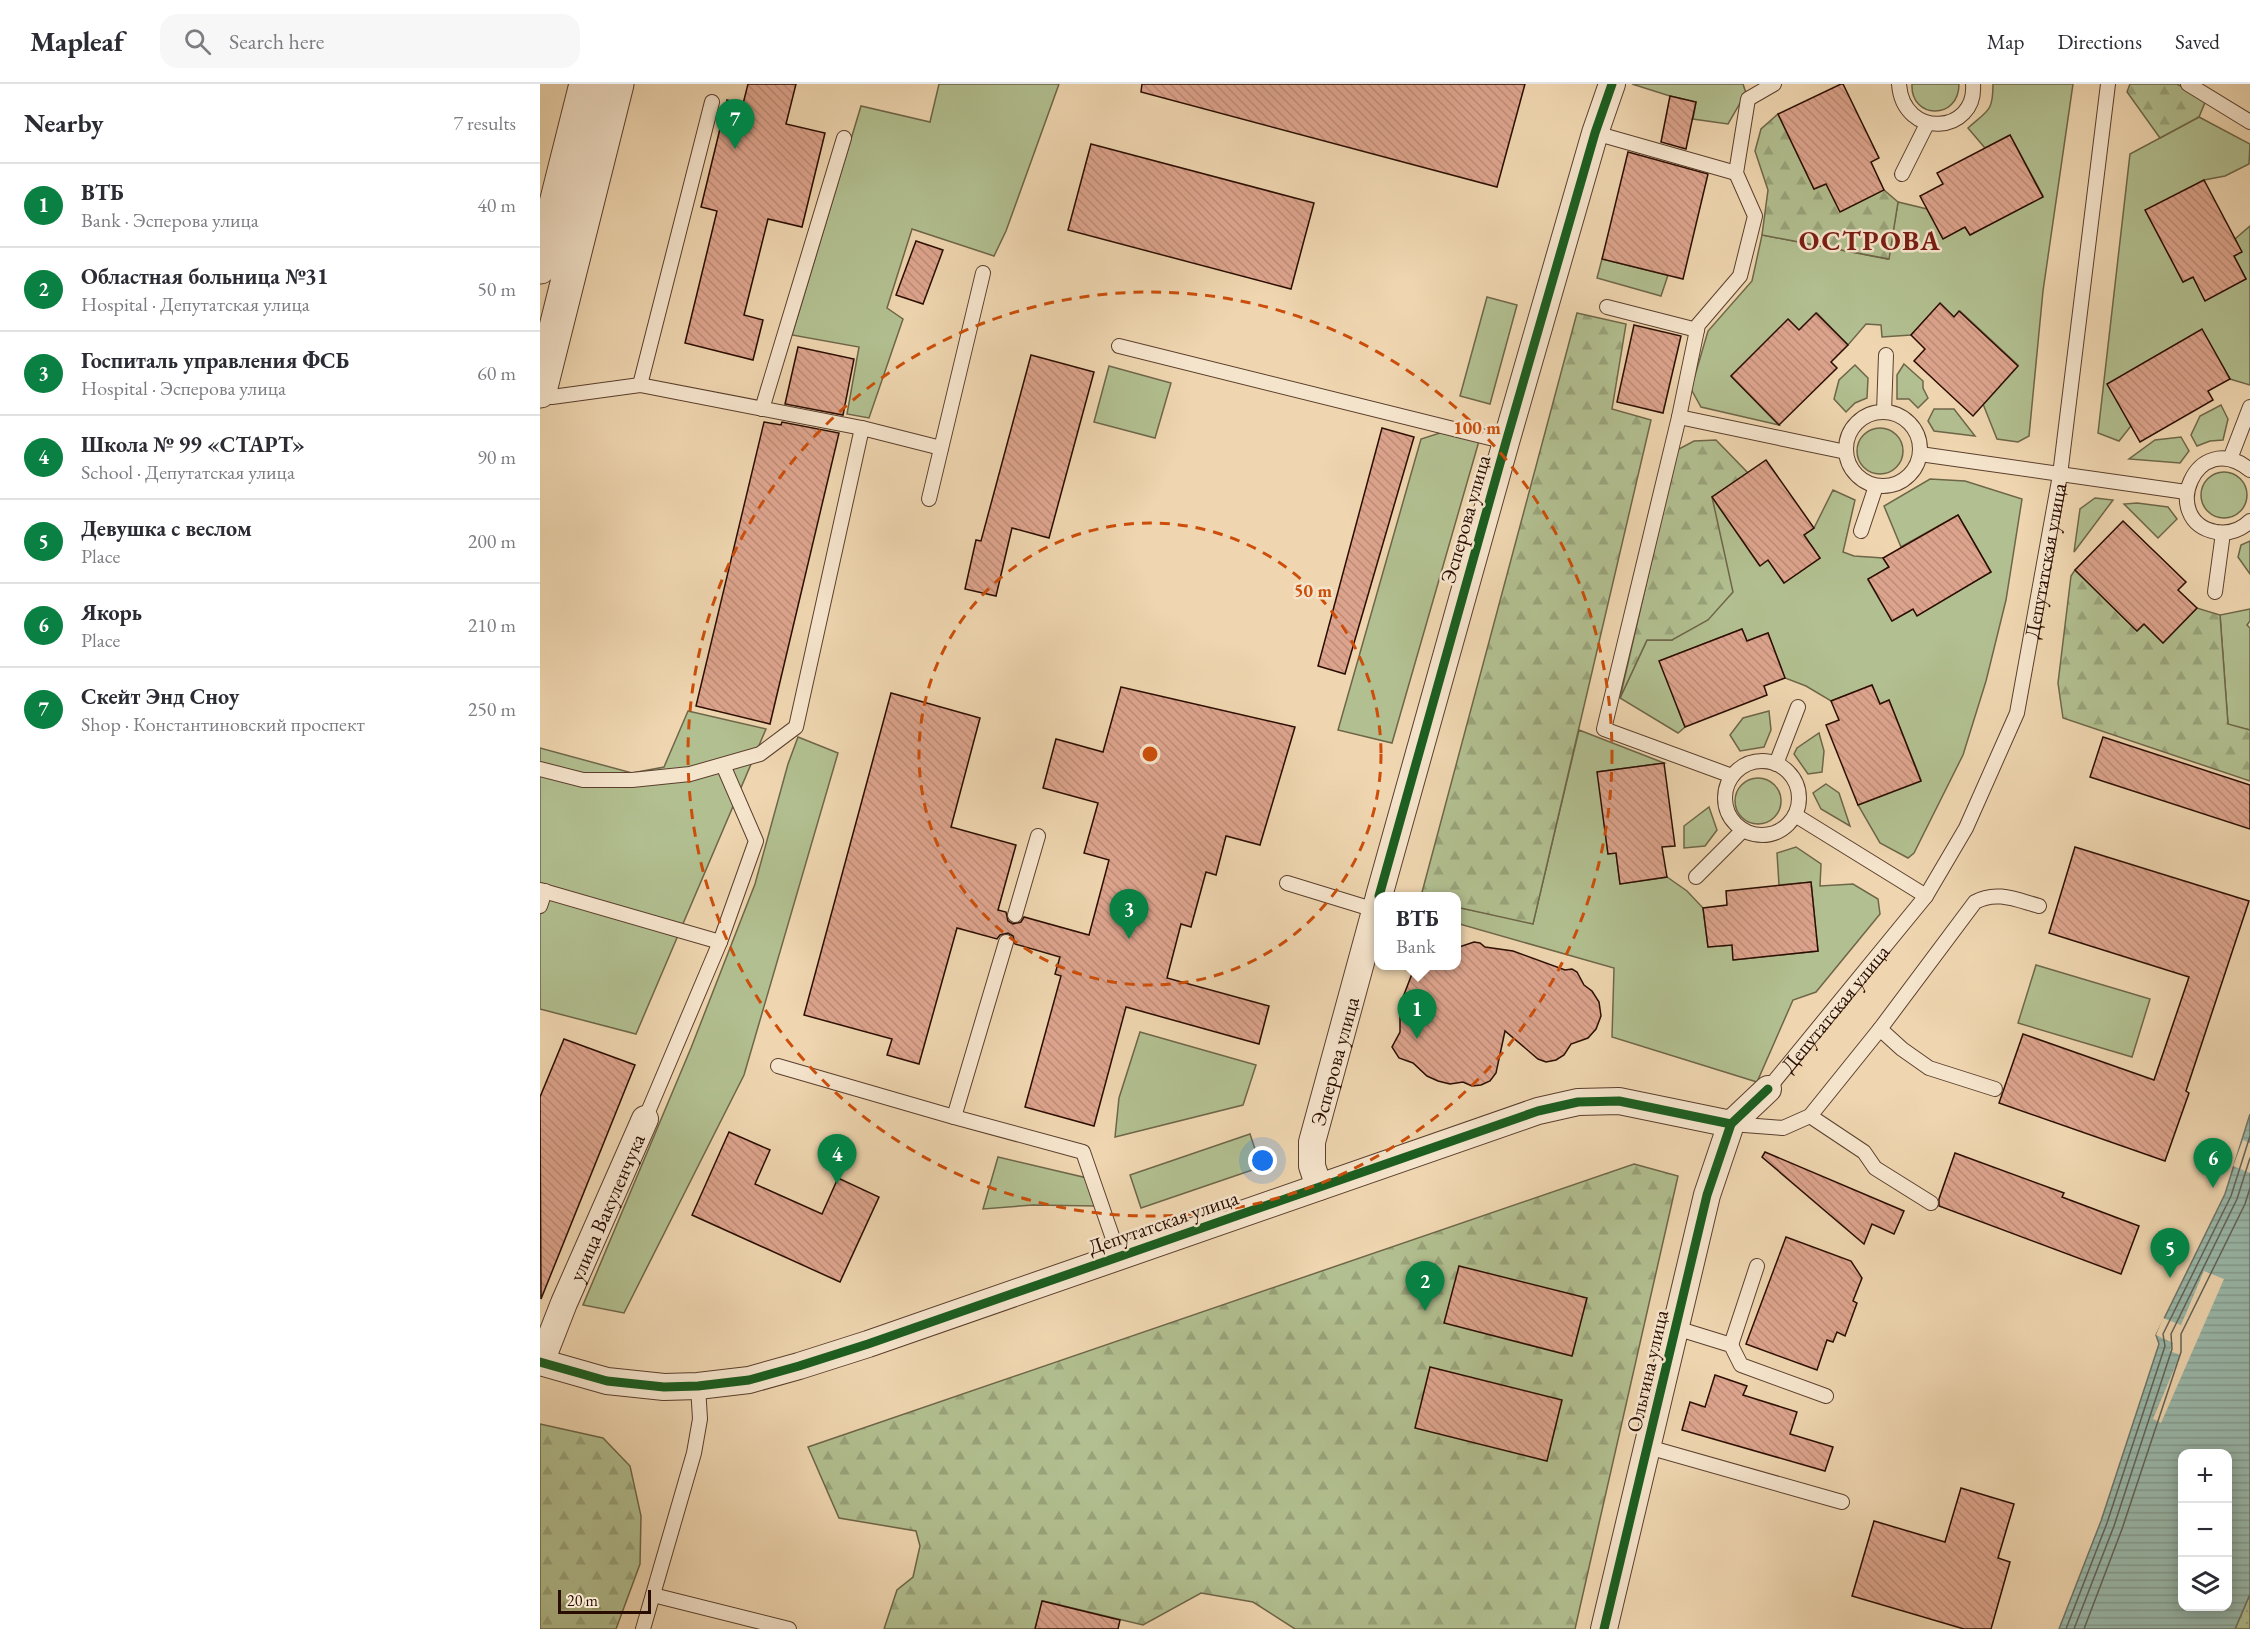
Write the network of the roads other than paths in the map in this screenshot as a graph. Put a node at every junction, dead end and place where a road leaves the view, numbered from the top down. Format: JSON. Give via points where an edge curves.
{"nodes":[{"id":1,"x":586,"y":84,"type":"edge"},
{"id":2,"x":617,"y":84,"type":"edge"},
{"id":3,"x":1612,"y":84,"type":"edge"},
{"id":4,"x":1774,"y":84,"type":"edge"},
{"id":5,"x":1899,"y":84,"type":"edge"},
{"id":6,"x":1973,"y":84,"type":"edge"},
{"id":7,"x":2108,"y":84,"type":"edge"},
{"id":8,"x":2188,"y":84,"type":"edge"},
{"id":9,"x":712,"y":102,"type":"dead end"},
{"id":10,"x":2250,"y":122,"type":"edge"},
{"id":11,"x":1927,"y":124,"type":"junction"},
{"id":12,"x":1595,"y":133,"type":"junction"},
{"id":13,"x":844,"y":138,"type":"dead end"},
{"id":14,"x":1736,"y":173,"type":"junction"},
{"id":15,"x":1902,"y":174,"type":"dead end"},
{"id":16,"x":540,"y":267,"type":"edge"},
{"id":17,"x":983,"y":273,"type":"dead end"},
{"id":18,"x":1607,"y":307,"type":"dead end"},
{"id":19,"x":1697,"y":330,"type":"junction"},
{"id":20,"x":1119,"y":346,"type":"dead end"},
{"id":21,"x":1886,"y":355,"type":"dead end"},
{"id":22,"x":640,"y":385,"type":"junction"},
{"id":23,"x":540,"y":391,"type":"edge"},
{"id":24,"x":540,"y":396,"type":"edge"},
{"id":25,"x":2250,"y":406,"type":"edge"},
{"id":26,"x":762,"y":409,"type":"junction"},
{"id":27,"x":1884,"y":412,"type":"junction"},
{"id":28,"x":1679,"y":417,"type":"junction"},
{"id":29,"x":862,"y":428,"type":"junction"},
{"id":30,"x":1506,"y":442,"type":"junction"},
{"id":31,"x":941,"y":448,"type":"junction"},
{"id":32,"x":1846,"y":452,"type":"junction"},
{"id":33,"x":1920,"y":454,"type":"junction"},
{"id":34,"x":2230,"y":459,"type":"junction"},
{"id":35,"x":2250,"y":470,"type":"edge"},
{"id":36,"x":2060,"y":475,"type":"junction"},
{"id":37,"x":1876,"y":486,"type":"junction"},
{"id":38,"x":2186,"y":492,"type":"junction"},
{"id":39,"x":929,"y":499,"type":"dead end"},
{"id":40,"x":2250,"y":521,"type":"edge"},
{"id":41,"x":1861,"y":531,"type":"dead end"},
{"id":42,"x":2223,"y":533,"type":"junction"},
{"id":43,"x":2215,"y":592,"type":"dead end"},
{"id":44,"x":1798,"y":707,"type":"dead end"},
{"id":45,"x":1776,"y":764,"type":"junction"},
{"id":46,"x":723,"y":765,"type":"junction"},
{"id":47,"x":540,"y":769,"type":"edge"},
{"id":48,"x":1732,"y":776,"type":"junction"},
{"id":49,"x":1795,"y":814,"type":"junction"},
{"id":50,"x":1743,"y":830,"type":"junction"},
{"id":51,"x":1038,"y":836,"type":"dead end"},
{"id":52,"x":1696,"y":878,"type":"dead end"},
{"id":53,"x":1287,"y":883,"type":"dead end"},
{"id":54,"x":543,"y":891,"type":"edge"},
{"id":55,"x":1381,"y":892,"type":"edge"},
{"id":56,"x":1926,"y":896,"type":"junction"},
{"id":57,"x":1374,"y":901,"type":"edge"},
{"id":58,"x":540,"y":906,"type":"edge"},
{"id":59,"x":2039,"y":906,"type":"dead end"},
{"id":60,"x":1015,"y":915,"type":"dead end"},
{"id":61,"x":1374,"y":917,"type":"edge"},
{"id":62,"x":720,"y":942,"type":"junction"},
{"id":63,"x":1006,"y":942,"type":"dead end"},
{"id":64,"x":1880,"y":1029,"type":"junction"},
{"id":65,"x":778,"y":1066,"type":"dead end"},
{"id":66,"x":1768,"y":1089,"type":"joint"},
{"id":67,"x":1995,"y":1089,"type":"dead end"},
{"id":68,"x":1810,"y":1116,"type":"junction"},
{"id":69,"x":954,"y":1117,"type":"junction"},
{"id":70,"x":645,"y":1119,"type":"joint"},
{"id":71,"x":1731,"y":1124,"type":"junction"},
{"id":72,"x":1319,"y":1187,"type":"junction"},
{"id":73,"x":1931,"y":1203,"type":"dead end"},
{"id":74,"x":1119,"y":1256,"type":"junction"},
{"id":75,"x":1757,"y":1266,"type":"dead end"},
{"id":76,"x":1676,"y":1329,"type":"junction"},
{"id":77,"x":1731,"y":1345,"type":"junction"},
{"id":78,"x":540,"y":1362,"type":"edge"},
{"id":79,"x":698,"y":1386,"type":"junction"},
{"id":80,"x":1826,"y":1396,"type":"dead end"},
{"id":81,"x":1648,"y":1447,"type":"junction"},
{"id":82,"x":1842,"y":1502,"type":"dead end"},
{"id":83,"x":653,"y":1595,"type":"junction"},
{"id":84,"x":643,"y":1629,"type":"edge"},
{"id":85,"x":789,"y":1629,"type":"edge"},
{"id":86,"x":1604,"y":1629,"type":"edge"}],
"edges":[{"from":1,"to":16,"type":"street"},
{"from":2,"to":23,"type":"street"},
{"from":3,"to":12,"type":"street","name":"Эсперова улица"},
{"from":4,"to":14,"type":"lane","via":[[1748,99]]},
{"from":5,"to":11,"type":"lane","via":[[1906,109]]},
{"from":6,"to":11,"type":"lane","via":[[1970,103],[1963,113],[1953,121]]},
{"from":7,"to":36,"type":"lane","name":"Депутатская улица"},
{"from":8,"to":10,"type":"lane"},
{"from":9,"to":22,"type":"lane"},
{"from":11,"to":15,"type":"lane"},
{"from":12,"to":14,"type":"lane"},
{"from":12,"to":30,"type":"street","name":"Эсперова улица"},
{"from":13,"to":26,"type":"lane"},
{"from":14,"to":19,"type":"lane","via":[[1755,216],[1740,276]]},
{"from":17,"to":31,"type":"lane"},
{"from":18,"to":19,"type":"lane"},
{"from":19,"to":28,"type":"lane"},
{"from":20,"to":30,"type":"lane"},
{"from":21,"to":27,"type":"lane"},
{"from":22,"to":24,"type":"lane"},
{"from":22,"to":26,"type":"lane"},
{"from":25,"to":34,"type":"lane"},
{"from":26,"to":29,"type":"lane"},
{"from":27,"to":32,"type":"lane","via":[[1871,414],[1857,424],[1847,440]]},
{"from":27,"to":33,"type":"lane","via":[[1896,414],[1911,425],[1920,441]]},
{"from":28,"to":32,"type":"lane"},
{"from":28,"to":48,"type":"lane","via":[[1604,729]]},
{"from":29,"to":31,"type":"lane"},
{"from":29,"to":46,"type":"lane","via":[[796,727],[760,754]]},
{"from":30,"to":55,"type":"street","name":"Эсперова улица"},
{"from":31,"to":39,"type":"lane"},
{"from":32,"to":37,"type":"lane","via":[[1856,474]]},
{"from":33,"to":36,"type":"lane"},
{"from":33,"to":37,"type":"lane","via":[[1910,476],[1900,483]]},
{"from":34,"to":35,"type":"lane"},
{"from":34,"to":38,"type":"lane","via":[[2201,466]]},
{"from":36,"to":38,"type":"lane"},
{"from":36,"to":56,"type":"lane","name":"Депутатская улица","via":[[2017,713],[1966,828]]},
{"from":37,"to":41,"type":"lane"},
{"from":38,"to":42,"type":"lane","via":[[2187,504],[2200,525]]},
{"from":40,"to":42,"type":"lane","via":[[2235,531]]},
{"from":42,"to":43,"type":"lane"},
{"from":44,"to":45,"type":"lane"},
{"from":45,"to":48,"type":"lane","via":[[1752,762]]},
{"from":45,"to":49,"type":"lane","via":[[1794,780],[1799,803]]},
{"from":46,"to":47,"type":"lane","via":[[690,774],[632,780],[583,780]]},
{"from":46,"to":62,"type":"lane","via":[[756,841]]},
{"from":48,"to":50,"type":"lane","via":[[1726,787],[1727,811]]},
{"from":49,"to":50,"type":"lane","via":[[1778,832],[1754,835]]},
{"from":49,"to":56,"type":"lane"},
{"from":50,"to":52,"type":"lane"},
{"from":51,"to":60,"type":"lane"},
{"from":53,"to":57,"type":"lane"},
{"from":54,"to":58,"type":"lane"},
{"from":54,"to":62,"type":"lane"},
{"from":56,"to":66,"type":"lane","name":"Депутатская улица"},
{"from":59,"to":64,"type":"lane","via":[[1999,895],[1975,902]]},
{"from":61,"to":72,"type":"street","name":"Эсперова улица","via":[[1312,1142],[1312,1166]]},
{"from":62,"to":70,"type":"lane"},
{"from":63,"to":69,"type":"lane"},
{"from":64,"to":67,"type":"lane","via":[[1929,1068]]},
{"from":64,"to":68,"type":"lane"},
{"from":65,"to":69,"type":"lane"},
{"from":66,"to":71,"type":"street","name":"Депутатская улица"},
{"from":68,"to":71,"type":"lane","via":[[1783,1128]]},
{"from":68,"to":73,"type":"lane","via":[[1864,1152],[1875,1168]]},
{"from":69,"to":74,"type":"lane","via":[[1083,1152]]},
{"from":70,"to":78,"type":"street","name":"улица Вакуленчука"},
{"from":71,"to":72,"type":"street","name":"Депутатская улица","via":[[1619,1101],[1578,1102],[1538,1111]]},
{"from":71,"to":76,"type":"street","name":"Ольгина улица","via":[[1707,1195]]},
{"from":72,"to":74,"type":"street","name":"Депутатская улица"},
{"from":74,"to":79,"type":"street","name":"Депутатская улица","via":[[799,1366],[749,1380]]},
{"from":75,"to":77,"type":"lane"},
{"from":76,"to":77,"type":"lane"},
{"from":76,"to":81,"type":"street","name":"Ольгина улица"},
{"from":77,"to":80,"type":"lane","via":[[1741,1365]]},
{"from":78,"to":79,"type":"street","name":"Депутатская улица","via":[[607,1381],[664,1388]]},
{"from":79,"to":83,"type":"lane","via":[[700,1419],[694,1453]]},
{"from":81,"to":82,"type":"lane"},
{"from":81,"to":86,"type":"street","name":"Ольгина улица"},
{"from":83,"to":84,"type":"lane"},
{"from":83,"to":85,"type":"lane"}]}
